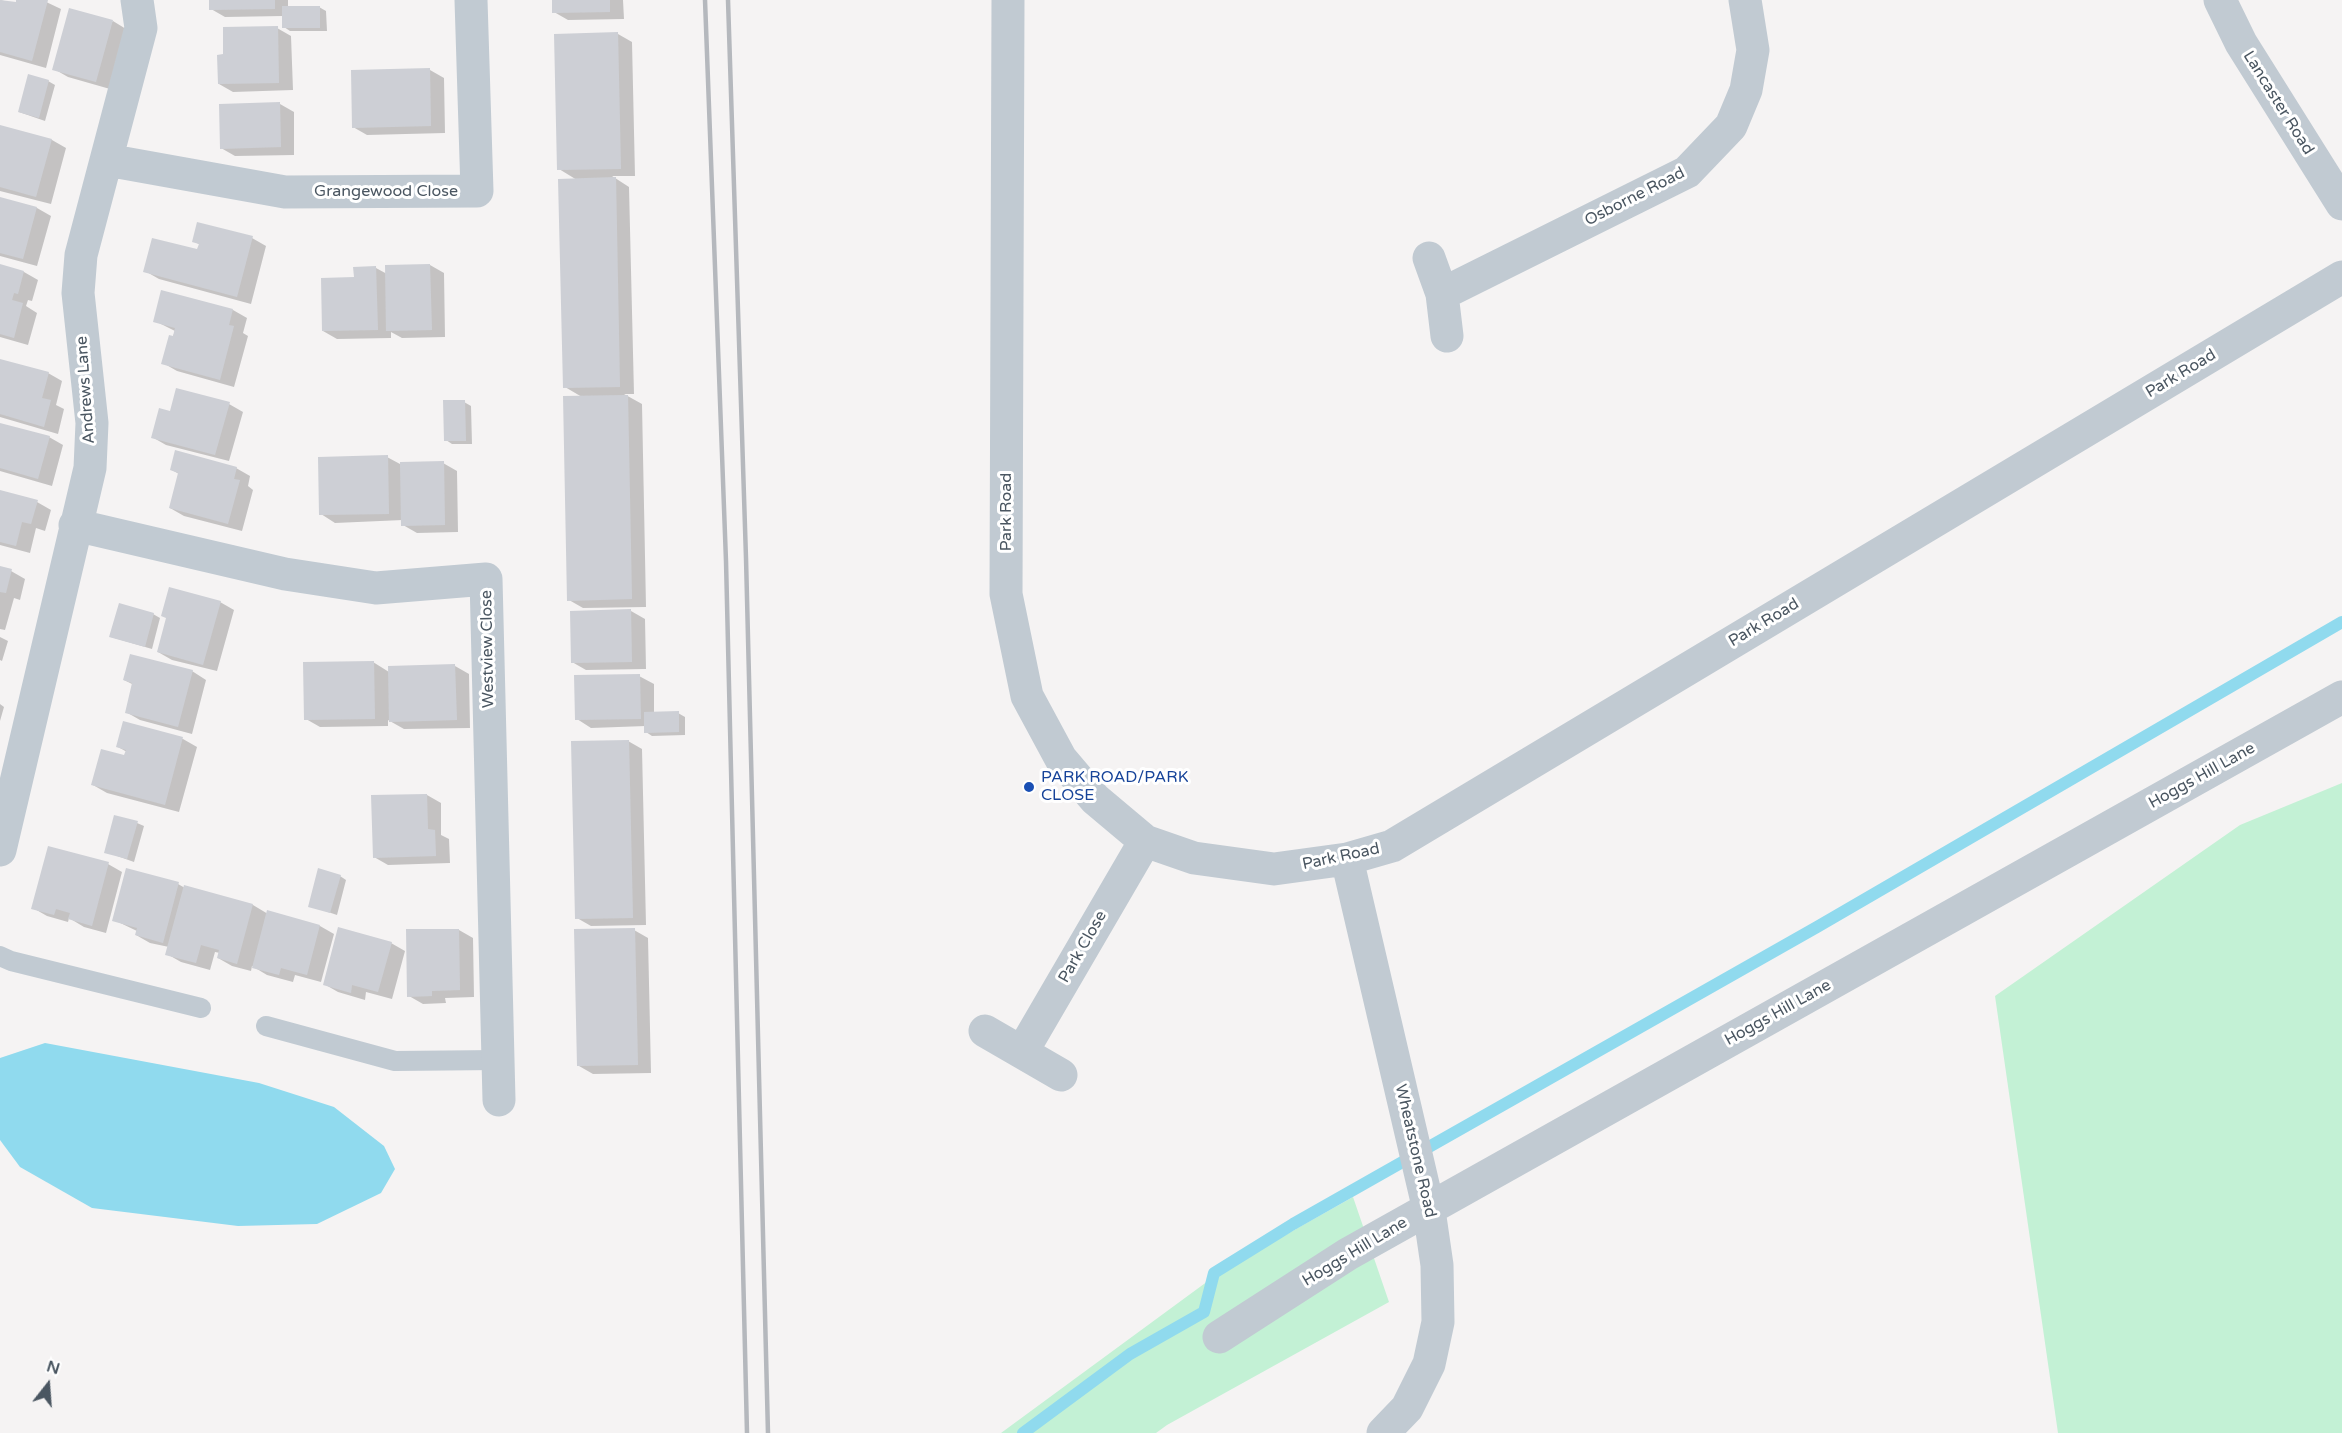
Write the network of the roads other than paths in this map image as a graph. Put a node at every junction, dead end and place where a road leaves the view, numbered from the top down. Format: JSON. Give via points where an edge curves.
{"nodes":[{"id":1,"x":137,"y":0,"type":"edge"},
{"id":2,"x":471,"y":0,"type":"edge"},
{"id":3,"x":1008,"y":0,"type":"edge"},
{"id":4,"x":1745,"y":0,"type":"edge"},
{"id":5,"x":2220,"y":0,"type":"edge"},
{"id":6,"x":106,"y":160,"type":"junction"},
{"id":7,"x":2342,"y":204,"type":"edge"},
{"id":8,"x":1429,"y":258,"type":"dead end"},
{"id":9,"x":2342,"y":277,"type":"edge"},
{"id":10,"x":1442,"y":294,"type":"junction"},
{"id":11,"x":1447,"y":336,"type":"dead end"},
{"id":12,"x":75,"y":525,"type":"junction"},
{"id":13,"x":2342,"y":698,"type":"edge"},
{"id":14,"x":1144,"y":841,"type":"junction"},
{"id":15,"x":0,"y":850,"type":"edge"},
{"id":16,"x":1347,"y":859,"type":"junction"},
{"id":17,"x":0,"y":956,"type":"edge"},
{"id":18,"x":201,"y":1008,"type":"dead end"},
{"id":19,"x":266,"y":1026,"type":"dead end"},
{"id":20,"x":985,"y":1031,"type":"dead end"},
{"id":21,"x":1022,"y":1052,"type":"junction"},
{"id":22,"x":498,"y":1060,"type":"junction"},
{"id":23,"x":1061,"y":1075,"type":"dead end"},
{"id":24,"x":499,"y":1100,"type":"dead end"},
{"id":25,"x":1430,"y":1210,"type":"junction"},
{"id":26,"x":1219,"y":1336,"type":"dead end"},
{"id":27,"x":1383,"y":1433,"type":"edge"}],
"edges":[{"from":1,"to":6,"type":"street","name":"Andrews Lane","via":[[141,28]]},
{"from":2,"to":6,"type":"street","name":"Grangewood Close","via":[[477,191],[285,192]]},
{"from":3,"to":14,"type":"street","name":"Park Road","via":[[1006,594],[1027,696],[1060,759],[1095,799]]},
{"from":4,"to":10,"type":"street","name":"Osborne Road","via":[[1753,50],[1746,90],[1731,126],[1687,172]]},
{"from":5,"to":7,"type":"street","name":"Lancaster Road","via":[[2241,43]]},
{"from":6,"to":12,"type":"street","name":"Andrews Lane","via":[[81,255],[78,284],[92,423],[90,468]]},
{"from":8,"to":10,"type":"street"},
{"from":9,"to":16,"type":"street","name":"Park Road","via":[[1392,846]]},
{"from":10,"to":11,"type":"street"},
{"from":12,"to":15,"type":"street","name":"Andrews Lane"},
{"from":12,"to":22,"type":"street","name":"Westview Close","via":[[285,574],[376,588],[486,579]]},
{"from":13,"to":25,"type":"street","name":"Hoggs Hill Lane"},
{"from":14,"to":16,"type":"street","name":"Park Road","via":[[1194,858],[1274,869]]},
{"from":14,"to":21,"type":"street","name":"Park Close"},
{"from":16,"to":25,"type":"street","name":"Wheatstone Road"},
{"from":17,"to":18,"type":"lane"},
{"from":19,"to":22,"type":"lane","via":[[395,1061]]},
{"from":20,"to":21,"type":"street"},
{"from":21,"to":23,"type":"street"},
{"from":22,"to":24,"type":"street","name":"Westview Close"},
{"from":25,"to":26,"type":"street","name":"Hoggs Hill Lane","via":[[1348,1254]]},
{"from":25,"to":27,"type":"street","name":"Wheatstone Road","via":[[1437,1265],[1438,1322],[1429,1364],[1407,1408]]}]}
